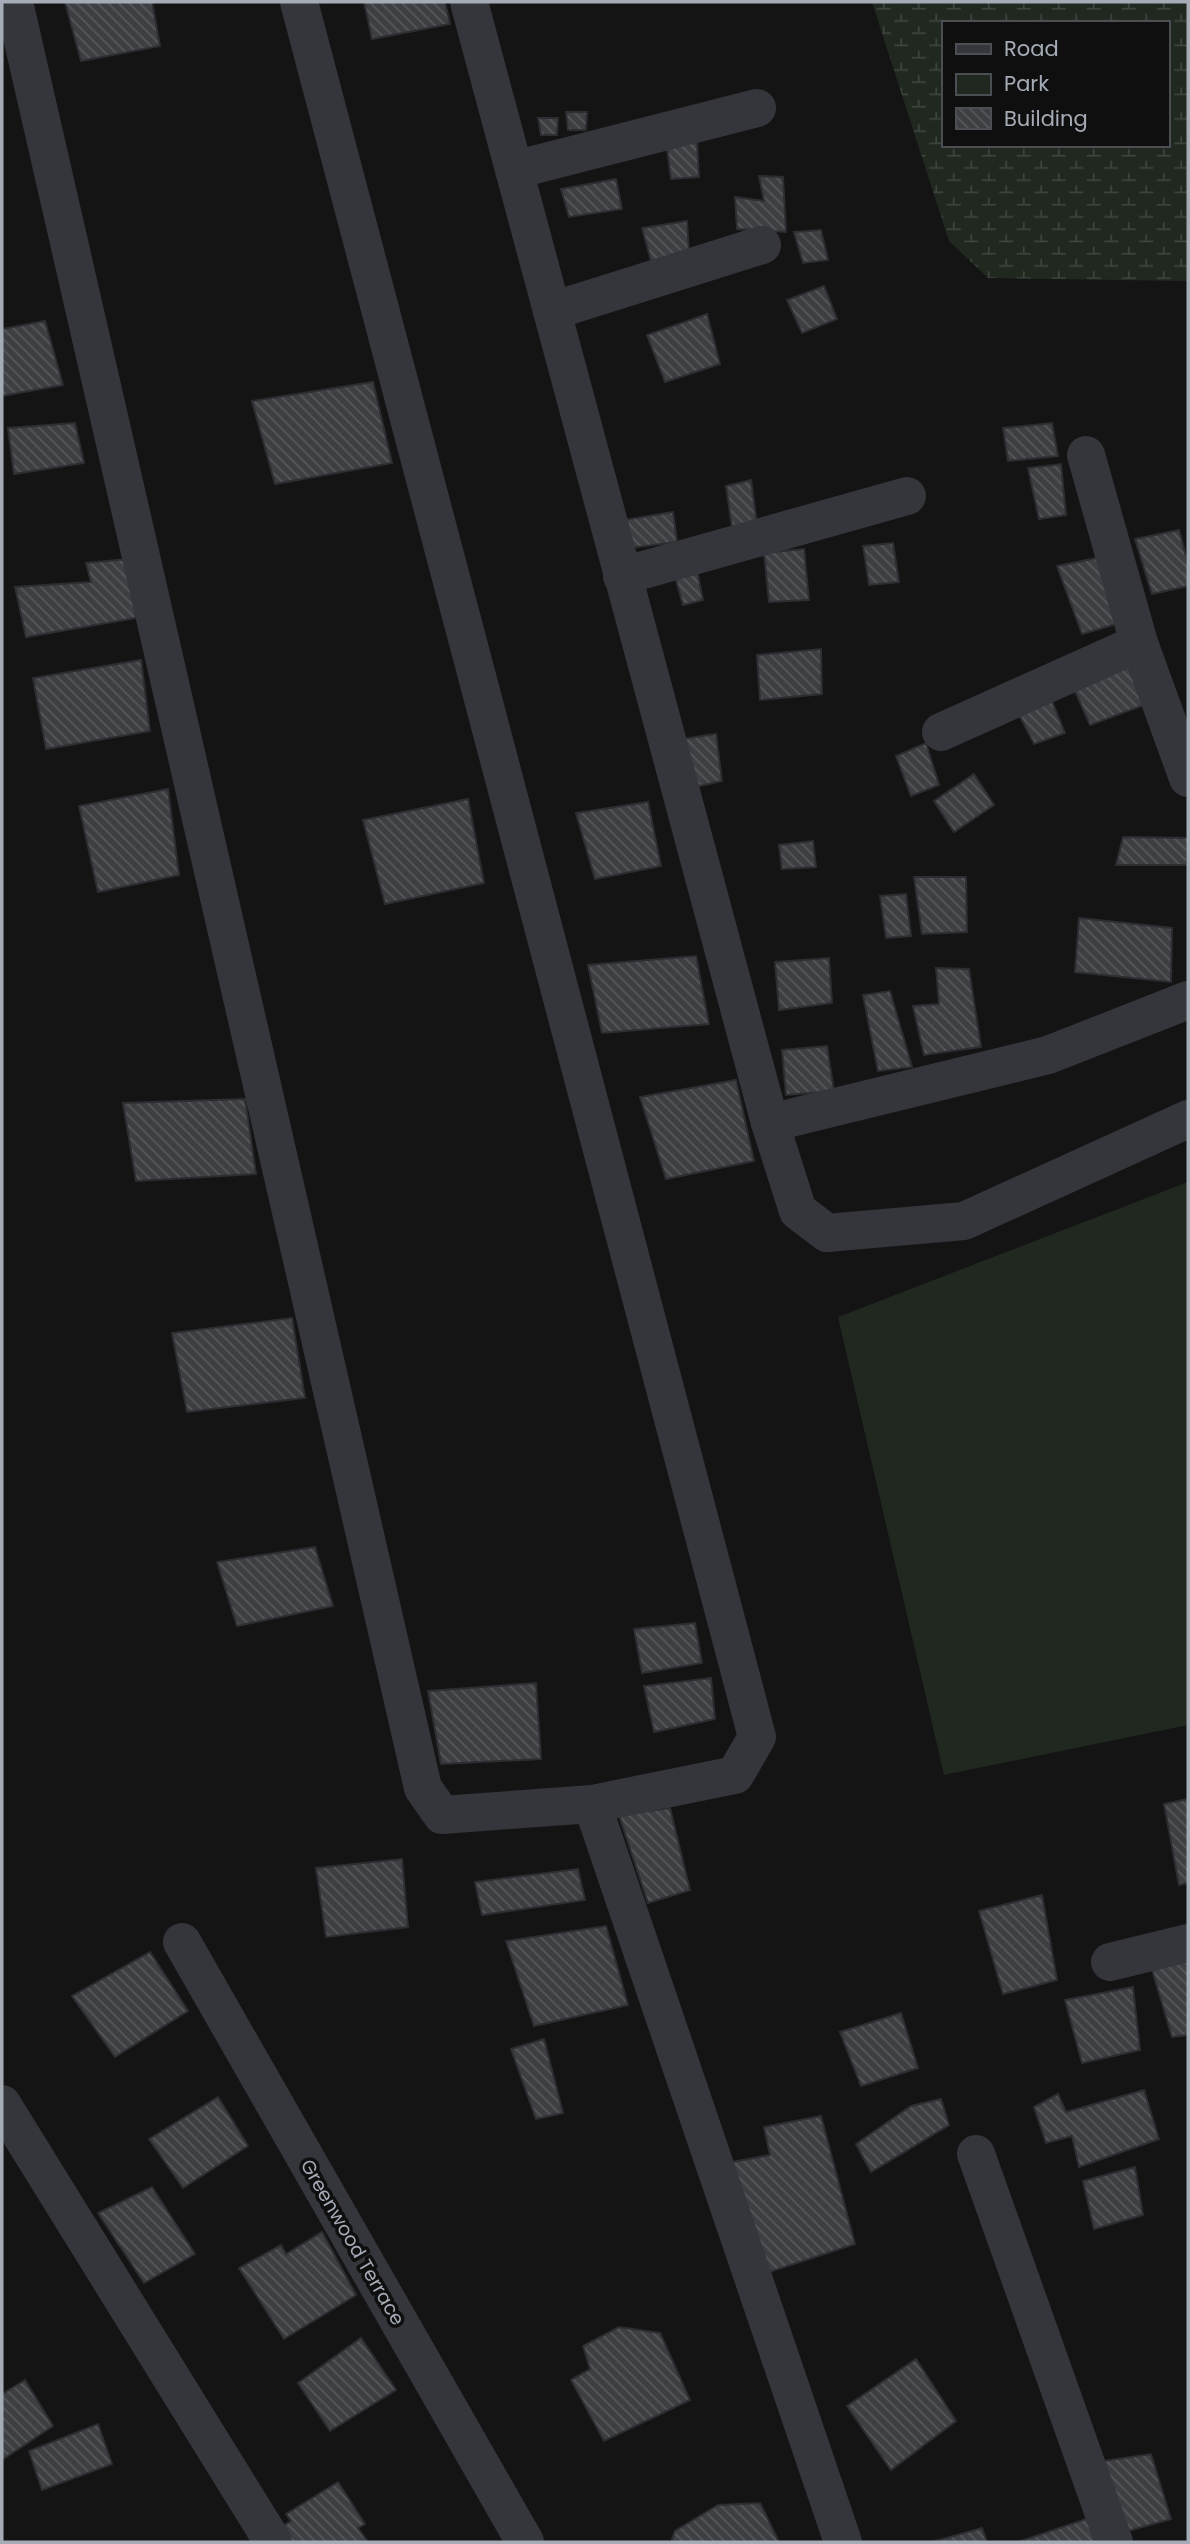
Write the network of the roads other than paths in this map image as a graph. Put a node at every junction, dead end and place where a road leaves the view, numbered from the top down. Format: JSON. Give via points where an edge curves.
{"nodes":[{"id":1,"x":15,"y":2,"type":"edge"},
{"id":2,"x":299,"y":2,"type":"edge"},
{"id":3,"x":469,"y":2,"type":"edge"},
{"id":4,"x":757,"y":108,"type":"dead end"},
{"id":5,"x":514,"y":170,"type":"junction"},
{"id":6,"x":762,"y":245,"type":"dead end"},
{"id":7,"x":552,"y":311,"type":"junction"},
{"id":8,"x":1086,"y":455,"type":"dead end"},
{"id":9,"x":907,"y":496,"type":"dead end"},
{"id":10,"x":622,"y":576,"type":"junction"},
{"id":11,"x":1139,"y":643,"type":"junction"},
{"id":12,"x":941,"y":732,"type":"dead end"},
{"id":13,"x":1188,"y":778,"type":"edge"},
{"id":14,"x":1188,"y":1000,"type":"edge"},
{"id":15,"x":1188,"y":1119,"type":"edge"},
{"id":16,"x":771,"y":1123,"type":"junction"},
{"id":17,"x":592,"y":1804,"type":"junction"},
{"id":18,"x":182,"y":1942,"type":"dead end"},
{"id":19,"x":1188,"y":1943,"type":"edge"},
{"id":20,"x":1110,"y":1962,"type":"dead end"},
{"id":21,"x":2,"y":2104,"type":"edge"},
{"id":22,"x":976,"y":2154,"type":"dead end"},
{"id":23,"x":273,"y":2542,"type":"edge"},
{"id":24,"x":524,"y":2542,"type":"edge"},
{"id":25,"x":843,"y":2542,"type":"edge"},
{"id":26,"x":1114,"y":2542,"type":"edge"}],
"edges":[{"from":1,"to":17,"type":"street","via":[[423,1788],[442,1815]]},
{"from":2,"to":17,"type":"street","via":[[757,1737],[735,1775]]},
{"from":3,"to":5,"type":"street"},
{"from":4,"to":5,"type":"street"},
{"from":5,"to":7,"type":"street"},
{"from":6,"to":7,"type":"street"},
{"from":7,"to":10,"type":"street"},
{"from":8,"to":11,"type":"street"},
{"from":9,"to":10,"type":"street"},
{"from":10,"to":16,"type":"street"},
{"from":11,"to":12,"type":"street"},
{"from":11,"to":13,"type":"street"},
{"from":14,"to":16,"type":"street","via":[[1048,1055]]},
{"from":15,"to":16,"type":"street","via":[[964,1221],[827,1233],[797,1211]]},
{"from":17,"to":25,"type":"street"},
{"from":18,"to":24,"type":"street","name":"Greenwood Terrace"},
{"from":19,"to":20,"type":"street"},
{"from":21,"to":23,"type":"street"},
{"from":22,"to":26,"type":"street"}]}
